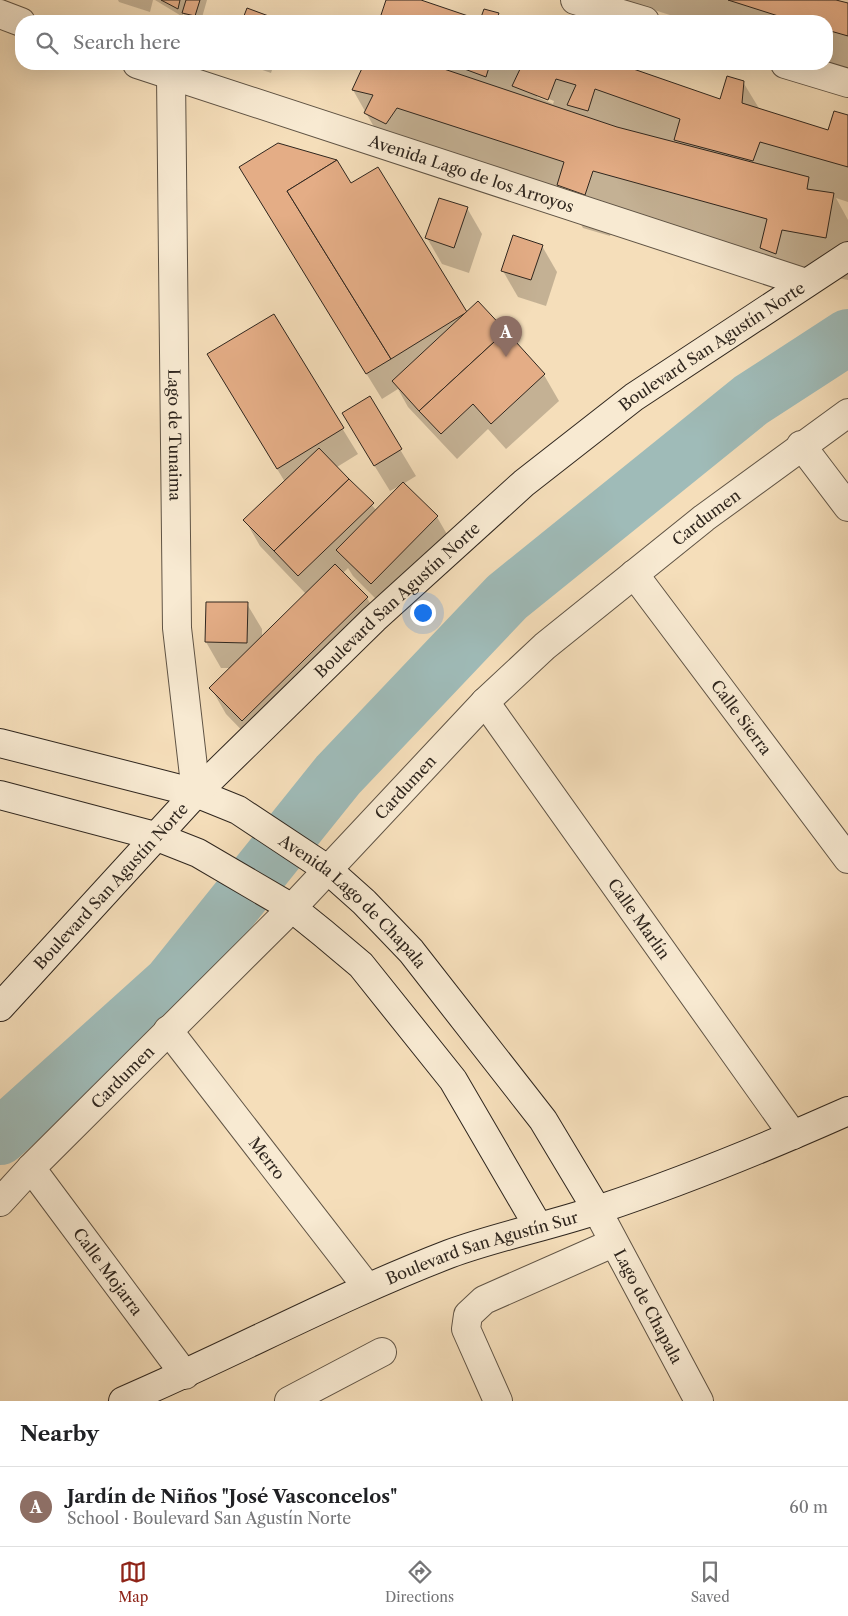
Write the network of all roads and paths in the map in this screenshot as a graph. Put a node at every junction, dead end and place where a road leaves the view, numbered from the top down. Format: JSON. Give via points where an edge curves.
{"nodes":[{"id":1,"x":575,"y":0,"type":"edge"},
{"id":2,"x":0,"y":14,"type":"edge"},
{"id":3,"x":625,"y":15,"type":"edge"},
{"id":4,"x":15,"y":20,"type":"edge"},
{"id":5,"x":154,"y":70,"type":"edge"},
{"id":6,"x":805,"y":70,"type":"edge"},
{"id":7,"x":171,"y":76,"type":"junction"},
{"id":8,"x":848,"y":83,"type":"edge"},
{"id":9,"x":848,"y":256,"type":"edge"},
{"id":10,"x":806,"y":283,"type":"junction"},
{"id":11,"x":848,"y":413,"type":"edge"},
{"id":12,"x":802,"y":445,"type":"junction"},
{"id":13,"x":848,"y":507,"type":"edge"},
{"id":14,"x":634,"y":574,"type":"junction"},
{"id":15,"x":485,"y":702,"type":"junction"},
{"id":16,"x":0,"y":743,"type":"edge"},
{"id":17,"x":196,"y":792,"type":"junction"},
{"id":18,"x":0,"y":795,"type":"edge"},
{"id":19,"x":155,"y":836,"type":"junction"},
{"id":20,"x":848,"y":859,"type":"edge"},
{"id":21,"x":316,"y":862,"type":"junction"},
{"id":22,"x":292,"y":908,"type":"junction"},
{"id":23,"x":0,"y":1007,"type":"edge"},
{"id":24,"x":168,"y":1030,"type":"junction"},
{"id":25,"x":848,"y":1111,"type":"edge"},
{"id":26,"x":793,"y":1136,"type":"junction"},
{"id":27,"x":31,"y":1168,"type":"junction"},
{"id":28,"x":0,"y":1202,"type":"edge"},
{"id":29,"x":597,"y":1210,"type":"junction"},
{"id":30,"x":538,"y":1226,"type":"junction"},
{"id":31,"x":613,"y":1243,"type":"junction"},
{"id":32,"x":367,"y":1287,"type":"junction"},
{"id":33,"x":382,"y":1352,"type":"dead end"},
{"id":34,"x":185,"y":1375,"type":"junction"},
{"id":35,"x":123,"y":1401,"type":"edge"},
{"id":36,"x":289,"y":1401,"type":"edge"},
{"id":37,"x":498,"y":1401,"type":"edge"},
{"id":38,"x":699,"y":1401,"type":"edge"}],
"edges":[{"from":1,"to":3,"type":"street"},
{"from":2,"to":4,"type":"street"},
{"from":5,"to":7,"type":"street","name":"Avenida Lago de los Arroyos"},
{"from":6,"to":8,"type":"street"},
{"from":7,"to":10,"type":"street","name":"Avenida Lago de los Arroyos"},
{"from":7,"to":17,"type":"street","name":"Lago de Tunaima","via":[[177,628]]},
{"from":9,"to":10,"type":"street","name":"Boulevard San Agustín Norte"},
{"from":10,"to":17,"type":"street","name":"Boulevard San Agustín Norte","via":[[634,397],[524,483],[374,619]]},
{"from":11,"to":12,"type":"street","name":"Cardumen"},
{"from":12,"to":13,"type":"street"},
{"from":12,"to":14,"type":"street","name":"Cardumen"},
{"from":14,"to":15,"type":"street","name":"Cardumen","via":[[545,646]]},
{"from":14,"to":20,"type":"street","name":"Calle Sierra"},
{"from":15,"to":21,"type":"street","name":"Cardumen"},
{"from":15,"to":26,"type":"street","name":"Calle Marlín"},
{"from":16,"to":17,"type":"street","name":"Avenida Lago de Chapala"},
{"from":17,"to":19,"type":"street","name":"Boulevard San Agustín Norte"},
{"from":17,"to":21,"type":"street","name":"Avenida Lago de Chapala","via":[[238,810]]},
{"from":18,"to":19,"type":"street"},
{"from":19,"to":22,"type":"street","via":[[198,853]]},
{"from":19,"to":23,"type":"street","name":"Boulevard San Agustín Norte"},
{"from":21,"to":22,"type":"street","name":"Cardumen"},
{"from":21,"to":29,"type":"street","name":"Avenida Lago de Chapala","via":[[364,902],[411,951],[469,1022],[543,1120]]},
{"from":22,"to":24,"type":"street","name":"Cardumen"},
{"from":22,"to":30,"type":"street","via":[[361,965],[453,1080]]},
{"from":24,"to":27,"type":"street","name":"Cardumen"},
{"from":24,"to":32,"type":"street","name":"Merro"},
{"from":25,"to":26,"type":"street","name":"Boulevard San Agustín Sur"},
{"from":26,"to":29,"type":"street","name":"Boulevard San Agustín Sur"},
{"from":27,"to":28,"type":"street","name":"Cardumen"},
{"from":27,"to":34,"type":"street","name":"Calle Mojarra"},
{"from":29,"to":30,"type":"street","name":"Boulevard San Agustín Sur"},
{"from":29,"to":31,"type":"street","name":"Lago de Chapala"},
{"from":30,"to":32,"type":"street","name":"Boulevard San Agustín Sur","via":[[451,1254]]},
{"from":31,"to":37,"type":"street","via":[[484,1300],[468,1315],[466,1329]]},
{"from":31,"to":38,"type":"street","name":"Lago de Chapala"},
{"from":32,"to":34,"type":"street","name":"Boulevard San Agustín Sur"},
{"from":33,"to":36,"type":"street"},
{"from":34,"to":35,"type":"street","name":"Boulevard San Agustín Sur"}]}
